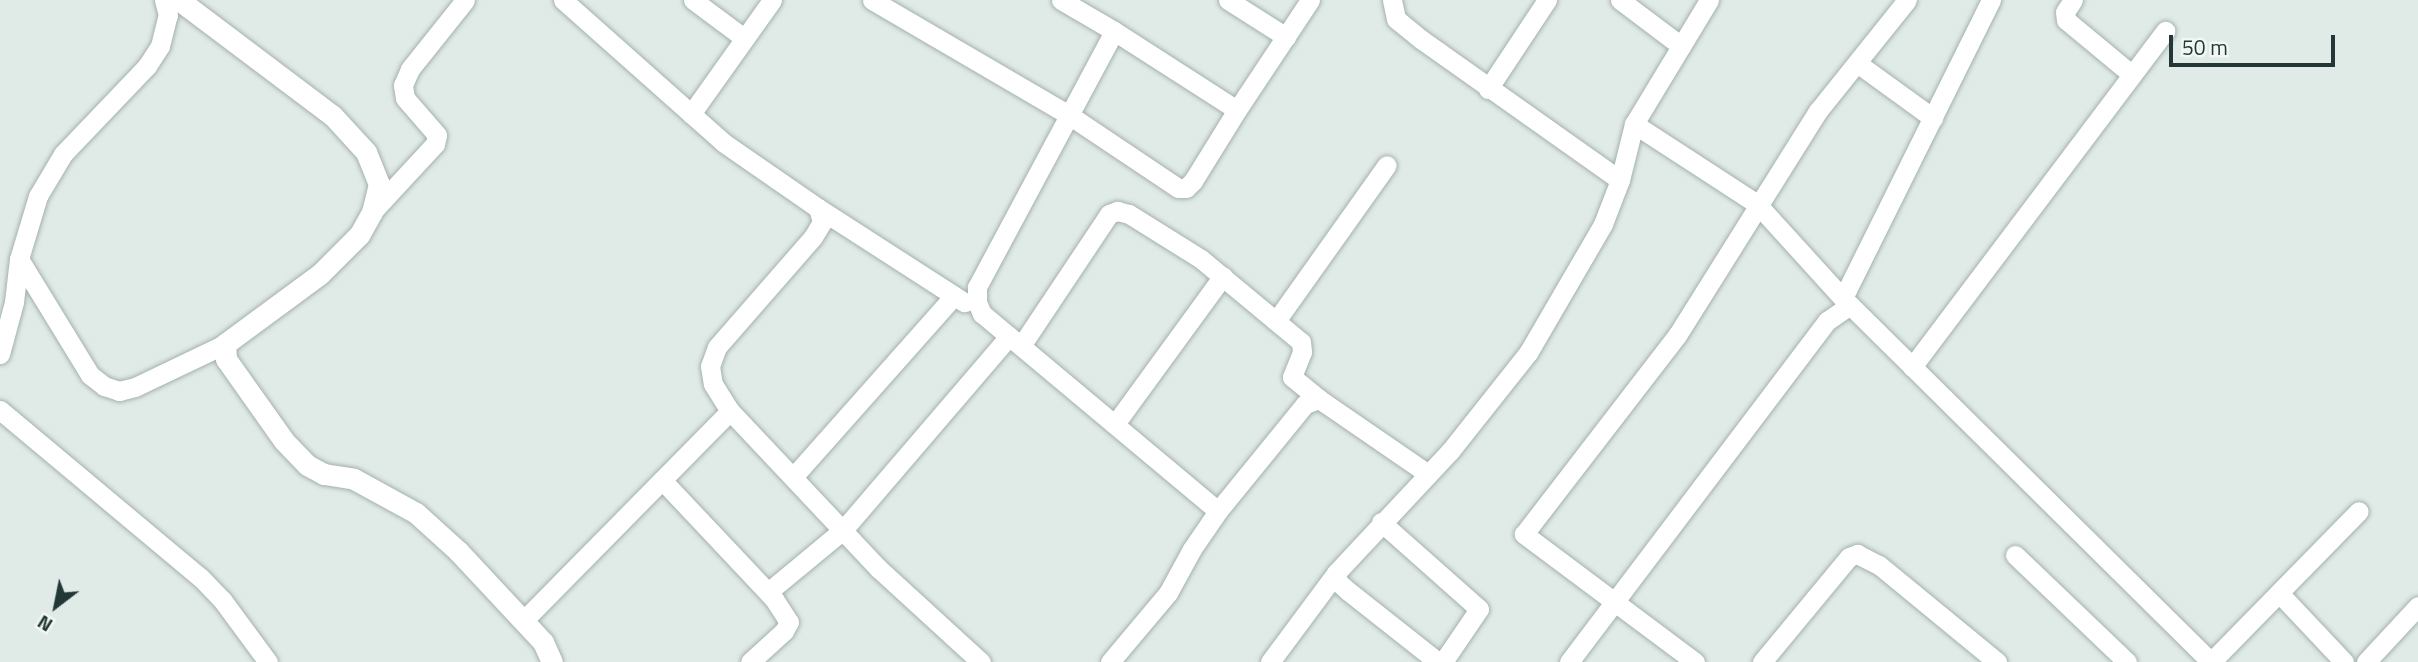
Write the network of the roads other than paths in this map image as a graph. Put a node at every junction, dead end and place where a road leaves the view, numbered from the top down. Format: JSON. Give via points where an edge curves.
{"nodes":[{"id":1,"x":164,"y":0,"type":"edge"},
{"id":2,"x":179,"y":0,"type":"edge"},
{"id":3,"x":465,"y":0,"type":"edge"},
{"id":4,"x":563,"y":0,"type":"edge"},
{"id":5,"x":693,"y":0,"type":"edge"},
{"id":6,"x":772,"y":0,"type":"edge"},
{"id":7,"x":873,"y":0,"type":"edge"},
{"id":8,"x":1061,"y":0,"type":"edge"},
{"id":9,"x":1228,"y":0,"type":"edge"},
{"id":10,"x":1310,"y":0,"type":"edge"},
{"id":11,"x":1392,"y":0,"type":"edge"},
{"id":12,"x":1547,"y":0,"type":"edge"},
{"id":13,"x":1620,"y":0,"type":"edge"},
{"id":14,"x":1709,"y":0,"type":"edge"},
{"id":15,"x":1907,"y":0,"type":"edge"},
{"id":16,"x":1991,"y":0,"type":"edge"},
{"id":17,"x":2073,"y":0,"type":"edge"},
{"id":18,"x":1114,"y":31,"type":"junction"},
{"id":19,"x":2165,"y":31,"type":"dead end"},
{"id":20,"x":1286,"y":37,"type":"junction"},
{"id":21,"x":744,"y":38,"type":"junction"},
{"id":22,"x":1680,"y":45,"type":"junction"},
{"id":23,"x":1857,"y":63,"type":"junction"},
{"id":24,"x":2131,"y":74,"type":"junction"},
{"id":25,"x":1488,"y":89,"type":"junction"},
{"id":26,"x":1237,"y":110,"type":"junction"},
{"id":27,"x":691,"y":114,"type":"junction"},
{"id":28,"x":1069,"y":115,"type":"junction"},
{"id":29,"x":1933,"y":118,"type":"junction"},
{"id":30,"x":1634,"y":124,"type":"junction"},
{"id":31,"x":1387,"y":166,"type":"dead end"},
{"id":32,"x":1620,"y":180,"type":"junction"},
{"id":33,"x":1757,"y":204,"type":"junction"},
{"id":34,"x":818,"y":208,"type":"junction"},
{"id":35,"x":372,"y":212,"type":"junction"},
{"id":36,"x":19,"y":259,"type":"junction"},
{"id":37,"x":1223,"y":275,"type":"junction"},
{"id":38,"x":954,"y":296,"type":"junction"},
{"id":39,"x":1846,"y":302,"type":"junction"},
{"id":40,"x":982,"y":314,"type":"junction"},
{"id":41,"x":1276,"y":321,"type":"junction"},
{"id":42,"x":1015,"y":341,"type":"junction"},
{"id":43,"x":225,"y":344,"type":"junction"},
{"id":44,"x":0,"y":354,"type":"edge"},
{"id":45,"x":1912,"y":367,"type":"junction"},
{"id":46,"x":1320,"y":400,"type":"junction"},
{"id":47,"x":0,"y":410,"type":"edge"},
{"id":48,"x":730,"y":411,"type":"junction"},
{"id":49,"x":1115,"y":425,"type":"junction"},
{"id":50,"x":1428,"y":474,"type":"junction"},
{"id":51,"x":794,"y":476,"type":"junction"},
{"id":52,"x":662,"y":480,"type":"junction"},
{"id":53,"x":1218,"y":511,"type":"junction"},
{"id":54,"x":2359,"y":511,"type":"dead end"},
{"id":55,"x":1381,"y":522,"type":"junction"},
{"id":56,"x":842,"y":530,"type":"junction"},
{"id":57,"x":2015,"y":555,"type":"dead end"},
{"id":58,"x":1336,"y":573,"type":"junction"},
{"id":59,"x":768,"y":592,"type":"junction"},
{"id":60,"x":2279,"y":593,"type":"junction"},
{"id":61,"x":1614,"y":603,"type":"junction"},
{"id":62,"x":2418,"y":606,"type":"edge"},
{"id":63,"x":523,"y":621,"type":"junction"},
{"id":64,"x":268,"y":662,"type":"edge"},
{"id":65,"x":552,"y":662,"type":"edge"},
{"id":66,"x":750,"y":662,"type":"edge"},
{"id":67,"x":981,"y":662,"type":"edge"},
{"id":68,"x":1110,"y":662,"type":"edge"},
{"id":69,"x":1270,"y":662,"type":"edge"},
{"id":70,"x":1441,"y":662,"type":"edge"},
{"id":71,"x":1569,"y":662,"type":"edge"},
{"id":72,"x":1695,"y":662,"type":"edge"},
{"id":73,"x":1762,"y":662,"type":"edge"},
{"id":74,"x":1997,"y":662,"type":"edge"},
{"id":75,"x":2126,"y":662,"type":"edge"},
{"id":76,"x":2211,"y":662,"type":"edge"},
{"id":77,"x":2344,"y":662,"type":"edge"},
{"id":78,"x":2366,"y":662,"type":"edge"}],
"edges":[{"from":1,"to":36,"type":"street","via":[[168,15],[160,46],[50,173]]},
{"from":2,"to":35,"type":"street","via":[[333,117],[366,152],[379,184]]},
{"from":3,"to":35,"type":"street","via":[[402,85],[405,98],[437,135],[435,144]]},
{"from":4,"to":27,"type":"street"},
{"from":5,"to":21,"type":"street"},
{"from":6,"to":21,"type":"street"},
{"from":7,"to":28,"type":"street"},
{"from":8,"to":18,"type":"street"},
{"from":9,"to":20,"type":"street"},
{"from":10,"to":20,"type":"street"},
{"from":11,"to":25,"type":"street","via":[[1396,19]]},
{"from":12,"to":25,"type":"street"},
{"from":13,"to":22,"type":"street"},
{"from":14,"to":22,"type":"street"},
{"from":15,"to":23,"type":"street"},
{"from":16,"to":29,"type":"street"},
{"from":17,"to":24,"type":"street","via":[[2065,12],[2066,20]]},
{"from":18,"to":26,"type":"street"},
{"from":18,"to":28,"type":"street"},
{"from":19,"to":24,"type":"street"},
{"from":20,"to":26,"type":"street"},
{"from":21,"to":27,"type":"street"},
{"from":22,"to":30,"type":"street"},
{"from":23,"to":29,"type":"street"},
{"from":23,"to":33,"type":"street","via":[[1818,111]]},
{"from":24,"to":45,"type":"street"},
{"from":25,"to":32,"type":"street"},
{"from":26,"to":28,"type":"street","via":[[1186,188],[1178,188]]},
{"from":27,"to":34,"type":"street","via":[[724,143]]},
{"from":28,"to":40,"type":"street","via":[[977,288]]},
{"from":29,"to":39,"type":"street"},
{"from":30,"to":32,"type":"street"},
{"from":30,"to":33,"type":"street"},
{"from":31,"to":41,"type":"street"},
{"from":32,"to":50,"type":"street","via":[[1603,224],[1528,353]]},
{"from":33,"to":39,"type":"street"},
{"from":33,"to":61,"type":"street","via":[[1678,334],[1524,534]]},
{"from":34,"to":38,"type":"street"},
{"from":34,"to":48,"type":"street","via":[[822,222],[813,237],[717,347],[710,366],[713,384]]},
{"from":35,"to":43,"type":"street","via":[[359,235],[320,274]]},
{"from":36,"to":43,"type":"street","via":[[90,375],[104,386],[119,391],[135,387]]},
{"from":36,"to":44,"type":"street","via":[[14,302]]},
{"from":37,"to":41,"type":"street"},
{"from":37,"to":42,"type":"street","via":[[1129,214],[1117,211],[1109,214]]},
{"from":37,"to":49,"type":"street"},
{"from":38,"to":40,"type":"street"},
{"from":38,"to":51,"type":"street"},
{"from":39,"to":45,"type":"street"},
{"from":39,"to":61,"type":"street"},
{"from":40,"to":42,"type":"street"},
{"from":41,"to":46,"type":"street","via":[[1303,347],[1294,381]]},
{"from":42,"to":49,"type":"street"},
{"from":42,"to":56,"type":"street"},
{"from":43,"to":63,"type":"street","via":[[226,359],[284,441],[307,465],[324,474],[354,479],[416,513]]},
{"from":45,"to":76,"type":"street"},
{"from":46,"to":50,"type":"street"},
{"from":46,"to":53,"type":"street","via":[[1306,404]]},
{"from":47,"to":64,"type":"street","via":[[200,577]]},
{"from":48,"to":51,"type":"street"},
{"from":48,"to":52,"type":"street"},
{"from":49,"to":53,"type":"street"},
{"from":50,"to":55,"type":"street"},
{"from":51,"to":56,"type":"street"},
{"from":52,"to":59,"type":"street"},
{"from":52,"to":63,"type":"street"},
{"from":53,"to":68,"type":"street","via":[[1168,593]]},
{"from":54,"to":60,"type":"street"},
{"from":55,"to":58,"type":"street"},
{"from":55,"to":70,"type":"street","via":[[1479,609]]},
{"from":56,"to":59,"type":"street"},
{"from":56,"to":67,"type":"street"},
{"from":57,"to":75,"type":"street"},
{"from":58,"to":69,"type":"street"},
{"from":58,"to":70,"type":"street","via":[[1338,582]]},
{"from":59,"to":66,"type":"street","via":[[789,622]]},
{"from":60,"to":76,"type":"street"},
{"from":60,"to":77,"type":"street"},
{"from":61,"to":71,"type":"street"},
{"from":61,"to":72,"type":"street"},
{"from":62,"to":78,"type":"street"},
{"from":63,"to":65,"type":"street","via":[[543,642]]},
{"from":73,"to":74,"type":"street","via":[[1849,557],[1857,554],[1879,565]]}]}
